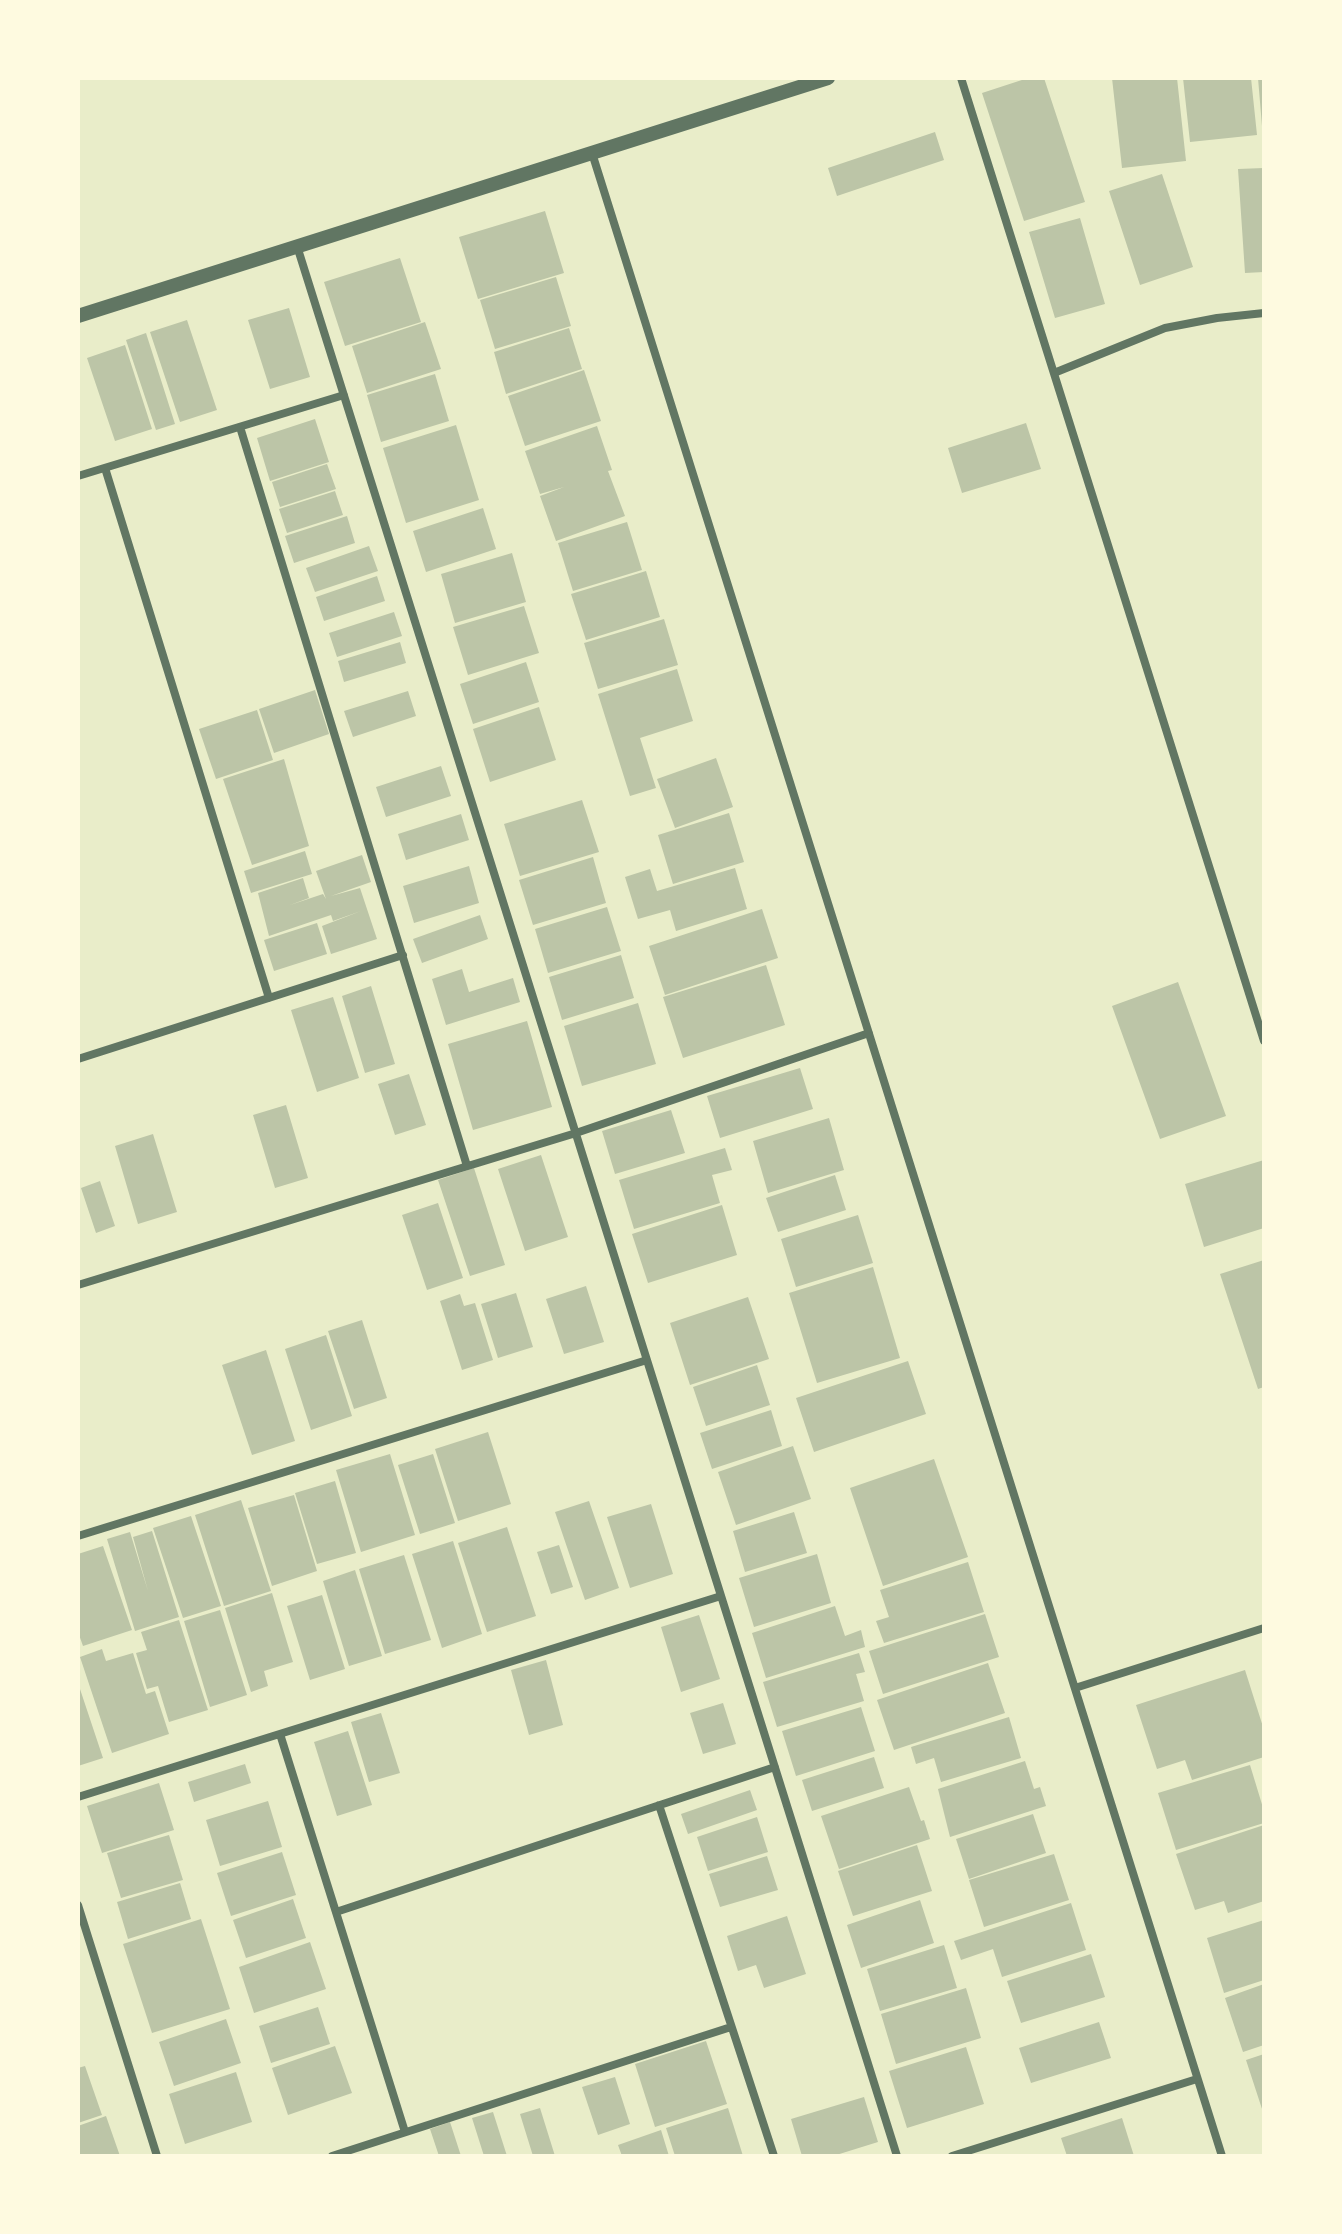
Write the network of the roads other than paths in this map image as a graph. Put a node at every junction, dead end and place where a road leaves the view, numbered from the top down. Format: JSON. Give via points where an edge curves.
{"nodes":[{"id":1,"x":828,"y":78,"type":"edge"},
{"id":2,"x":961,"y":78,"type":"edge"},
{"id":3,"x":592,"y":153,"type":"junction"},
{"id":4,"x":297,"y":246,"type":"junction"},
{"id":5,"x":1264,"y":313,"type":"edge"},
{"id":6,"x":78,"y":316,"type":"edge"},
{"id":7,"x":1054,"y":373,"type":"junction"},
{"id":8,"x":344,"y":395,"type":"junction"},
{"id":9,"x":240,"y":427,"type":"junction"},
{"id":10,"x":105,"y":468,"type":"junction"},
{"id":11,"x":78,"y":476,"type":"edge"},
{"id":12,"x":403,"y":955,"type":"junction"},
{"id":13,"x":269,"y":998,"type":"junction"},
{"id":14,"x":869,"y":1033,"type":"junction"},
{"id":15,"x":1264,"y":1041,"type":"edge"},
{"id":16,"x":78,"y":1059,"type":"edge"},
{"id":17,"x":576,"y":1133,"type":"junction"},
{"id":18,"x":467,"y":1166,"type":"junction"},
{"id":19,"x":78,"y":1285,"type":"edge"},
{"id":20,"x":647,"y":1360,"type":"junction"},
{"id":21,"x":78,"y":1536,"type":"edge"},
{"id":22,"x":721,"y":1596,"type":"junction"},
{"id":23,"x":1264,"y":1628,"type":"edge"},
{"id":24,"x":1075,"y":1688,"type":"junction"},
{"id":25,"x":280,"y":1734,"type":"junction"},
{"id":26,"x":775,"y":1767,"type":"junction"},
{"id":27,"x":78,"y":1797,"type":"edge"},
{"id":28,"x":659,"y":1805,"type":"junction"},
{"id":29,"x":78,"y":1905,"type":"edge"},
{"id":30,"x":336,"y":1912,"type":"junction"},
{"id":31,"x":731,"y":2027,"type":"junction"},
{"id":32,"x":1197,"y":2079,"type":"junction"},
{"id":33,"x":405,"y":2132,"type":"junction"},
{"id":34,"x":157,"y":2156,"type":"edge"},
{"id":35,"x":332,"y":2156,"type":"edge"},
{"id":36,"x":774,"y":2156,"type":"edge"},
{"id":37,"x":897,"y":2156,"type":"edge"},
{"id":38,"x":952,"y":2156,"type":"edge"},
{"id":39,"x":1222,"y":2156,"type":"edge"}],
"edges":[{"from":1,"to":3,"type":"street"},
{"from":2,"to":7,"type":"street"},
{"from":3,"to":4,"type":"street"},
{"from":3,"to":14,"type":"street"},
{"from":4,"to":6,"type":"street"},
{"from":4,"to":8,"type":"street"},
{"from":5,"to":7,"type":"street","via":[[1165,328]]},
{"from":7,"to":15,"type":"street"},
{"from":8,"to":9,"type":"street"},
{"from":8,"to":17,"type":"street"},
{"from":9,"to":10,"type":"street"},
{"from":9,"to":12,"type":"street"},
{"from":10,"to":11,"type":"street"},
{"from":10,"to":13,"type":"street"},
{"from":12,"to":13,"type":"street"},
{"from":12,"to":18,"type":"street"},
{"from":13,"to":16,"type":"street"},
{"from":14,"to":17,"type":"street"},
{"from":14,"to":24,"type":"street"},
{"from":17,"to":18,"type":"street"},
{"from":17,"to":20,"type":"street"},
{"from":18,"to":19,"type":"street"},
{"from":20,"to":21,"type":"street"},
{"from":20,"to":22,"type":"street"},
{"from":22,"to":25,"type":"street"},
{"from":22,"to":26,"type":"street"},
{"from":23,"to":24,"type":"street"},
{"from":24,"to":32,"type":"street"},
{"from":25,"to":27,"type":"street"},
{"from":25,"to":30,"type":"street"},
{"from":26,"to":28,"type":"street"},
{"from":26,"to":37,"type":"street"},
{"from":28,"to":30,"type":"street"},
{"from":28,"to":31,"type":"street"},
{"from":29,"to":34,"type":"street"},
{"from":30,"to":33,"type":"street"},
{"from":31,"to":33,"type":"street"},
{"from":31,"to":36,"type":"street"},
{"from":32,"to":38,"type":"street"},
{"from":32,"to":39,"type":"street"},
{"from":33,"to":35,"type":"street"}]}
